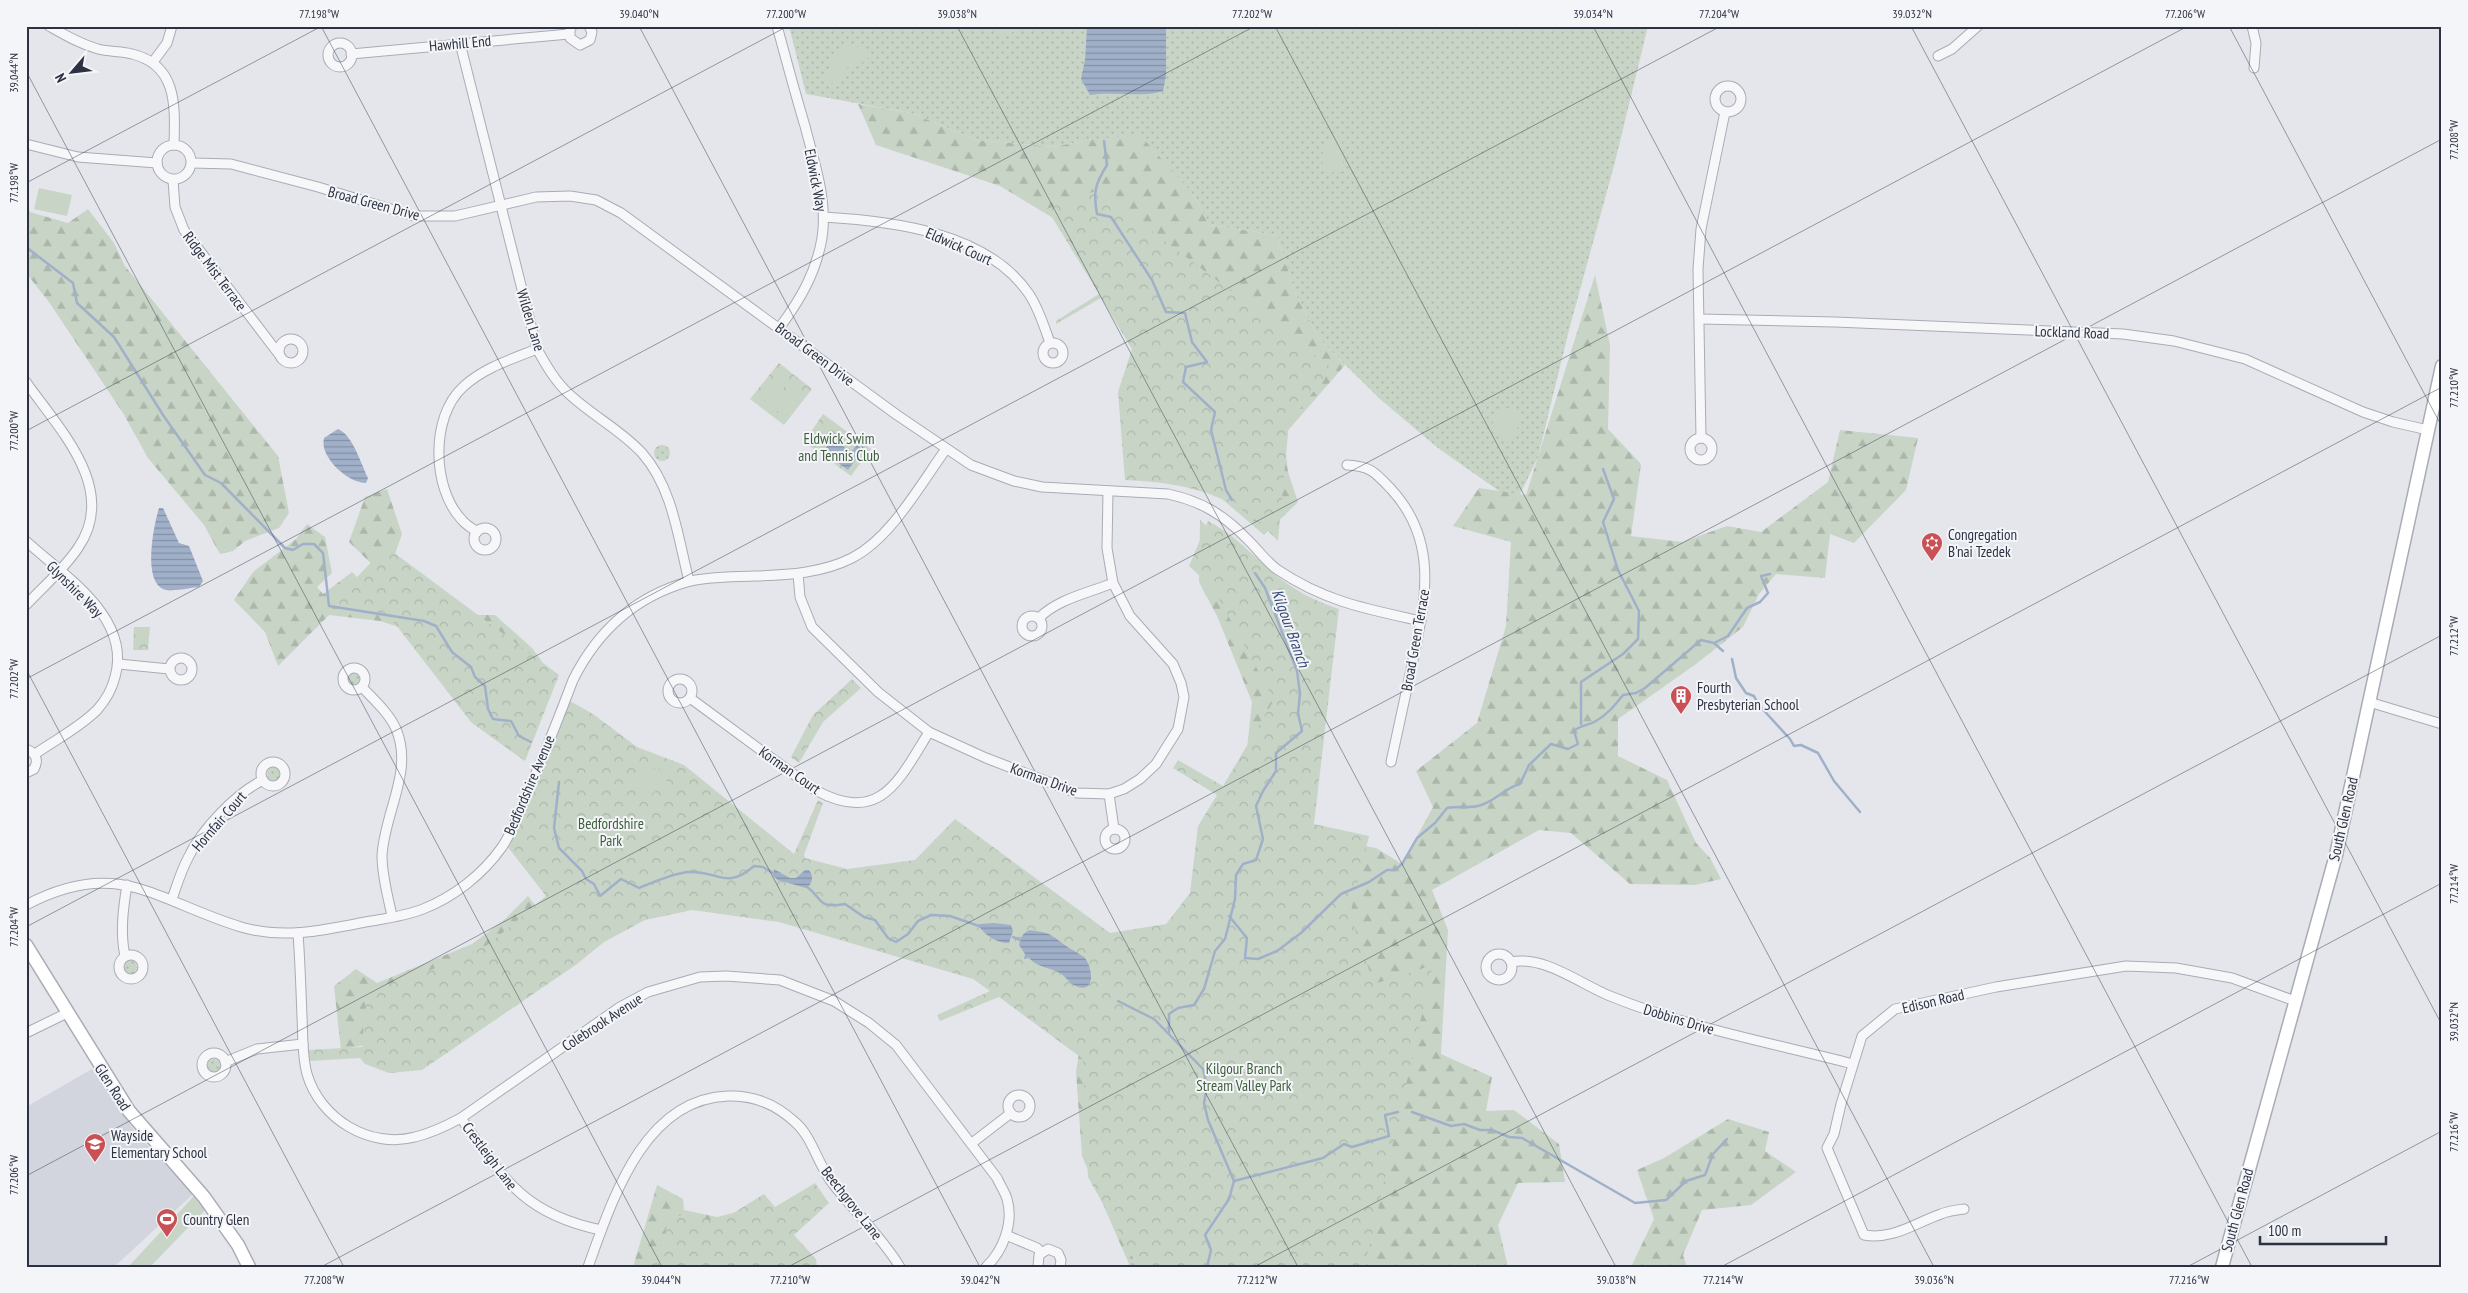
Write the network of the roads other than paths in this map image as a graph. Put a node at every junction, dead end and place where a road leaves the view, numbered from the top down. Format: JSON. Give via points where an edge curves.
{"nodes":[{"id":1,"x":49,"y":26,"type":"edge"},
{"id":2,"x":172,"y":26,"type":"edge"},
{"id":3,"x":589,"y":26,"type":"edge"},
{"id":4,"x":777,"y":26,"type":"edge"},
{"id":5,"x":1978,"y":26,"type":"edge"},
{"id":6,"x":2252,"y":26,"type":"edge"},
{"id":7,"x":571,"y":30,"type":"edge"},
{"id":8,"x":460,"y":43,"type":"junction"},
{"id":9,"x":351,"y":54,"type":"dead end"},
{"id":10,"x":1938,"y":56,"type":"dead end"},
{"id":11,"x":153,"y":62,"type":"junction"},
{"id":12,"x":2254,"y":68,"type":"dead end"},
{"id":13,"x":1725,"y":112,"type":"dead end"},
{"id":14,"x":26,"y":144,"type":"edge"},
{"id":15,"x":174,"y":145,"type":"junction"},
{"id":16,"x":157,"y":163,"type":"junction"},
{"id":17,"x":192,"y":163,"type":"junction"},
{"id":18,"x":173,"y":180,"type":"junction"},
{"id":19,"x":500,"y":204,"type":"junction"},
{"id":20,"x":824,"y":217,"type":"junction"},
{"id":21,"x":1700,"y":319,"type":"junction"},
{"id":22,"x":780,"y":327,"type":"junction"},
{"id":23,"x":1050,"y":343,"type":"dead end"},
{"id":24,"x":537,"y":349,"type":"junction"},
{"id":25,"x":278,"y":353,"type":"dead end"},
{"id":26,"x":2442,"y":366,"type":"edge"},
{"id":27,"x":26,"y":382,"type":"edge"},
{"id":28,"x":2428,"y":430,"type":"junction"},
{"id":29,"x":1701,"y":438,"type":"dead end"},
{"id":30,"x":946,"y":449,"type":"junction"},
{"id":31,"x":1347,"y":465,"type":"dead end"},
{"id":32,"x":1108,"y":492,"type":"junction"},
{"id":33,"x":477,"y":532,"type":"dead end"},
{"id":34,"x":26,"y":541,"type":"edge"},
{"id":35,"x":58,"y":571,"type":"junction"},
{"id":36,"x":798,"y":574,"type":"junction"},
{"id":37,"x":689,"y":581,"type":"junction"},
{"id":38,"x":1113,"y":584,"type":"junction"},
{"id":39,"x":26,"y":605,"type":"edge"},
{"id":40,"x":1039,"y":618,"type":"dead end"},
{"id":41,"x":1421,"y":621,"type":"junction"},
{"id":42,"x":119,"y":664,"type":"junction"},
{"id":43,"x":169,"y":669,"type":"dead end"},
{"id":44,"x":362,"y":687,"type":"dead end"},
{"id":45,"x":690,"y":698,"type":"dead end"},
{"id":46,"x":2369,"y":702,"type":"junction"},
{"id":47,"x":2442,"y":724,"type":"edge"},
{"id":48,"x":929,"y":732,"type":"junction"},
{"id":49,"x":26,"y":750,"type":"edge"},
{"id":50,"x":35,"y":754,"type":"junction"},
{"id":51,"x":1391,"y":762,"type":"dead end"},
{"id":52,"x":26,"y":773,"type":"edge"},
{"id":53,"x":263,"y":780,"type":"dead end"},
{"id":54,"x":1109,"y":794,"type":"junction"},
{"id":55,"x":1114,"y":829,"type":"dead end"},
{"id":56,"x":127,"y":885,"type":"junction"},
{"id":57,"x":172,"y":898,"type":"junction"},
{"id":58,"x":26,"y":905,"type":"edge"},
{"id":59,"x":392,"y":916,"type":"junction"},
{"id":60,"x":298,"y":934,"type":"junction"},
{"id":61,"x":26,"y":945,"type":"edge"},
{"id":62,"x":126,"y":956,"type":"dead end"},
{"id":63,"x":1511,"y":962,"type":"dead end"},
{"id":64,"x":2295,"y":1001,"type":"junction"},
{"id":65,"x":67,"y":1013,"type":"junction"},
{"id":66,"x":26,"y":1033,"type":"edge"},
{"id":67,"x":303,"y":1044,"type":"junction"},
{"id":68,"x":226,"y":1062,"type":"dead end"},
{"id":69,"x":1853,"y":1064,"type":"junction"},
{"id":70,"x":1011,"y":1113,"type":"dead end"},
{"id":71,"x":461,"y":1118,"type":"junction"},
{"id":72,"x":972,"y":1143,"type":"junction"},
{"id":73,"x":1964,"y":1209,"type":"dead end"},
{"id":74,"x":601,"y":1230,"type":"junction"},
{"id":75,"x":1006,"y":1234,"type":"junction"},
{"id":76,"x":1041,"y":1252,"type":"junction"},
{"id":77,"x":249,"y":1267,"type":"edge"},
{"id":78,"x":588,"y":1267,"type":"edge"},
{"id":79,"x":900,"y":1267,"type":"edge"},
{"id":80,"x":986,"y":1267,"type":"edge"},
{"id":81,"x":1038,"y":1267,"type":"edge"},
{"id":82,"x":1060,"y":1267,"type":"edge"},
{"id":83,"x":2222,"y":1267,"type":"edge"}],
"edges":[{"from":1,"to":11,"type":"street","via":[[84,44]]},
{"from":2,"to":11,"type":"street","via":[[168,43]]},
{"from":3,"to":7,"type":"street","name":"Hawhill End","via":[[591,36],[584,44],[573,41]]},
{"from":4,"to":20,"type":"street","name":"Eldwick Way","via":[[817,171]]},
{"from":5,"to":10,"type":"street","via":[[1952,50]]},
{"from":6,"to":12,"type":"street","via":[[2256,43]]},
{"from":7,"to":8,"type":"street","name":"Hawhill End"},
{"from":8,"to":9,"type":"street","name":"Hawhill End"},
{"from":8,"to":19,"type":"street","name":"Wilden Lane"},
{"from":11,"to":15,"type":"street","via":[[173,98]]},
{"from":13,"to":21,"type":"street","via":[[1701,230],[1698,269]]},
{"from":14,"to":16,"type":"street","via":[[78,158]]},
{"from":15,"to":16,"type":"street","via":[[164,149]]},
{"from":15,"to":17,"type":"street","via":[[184,148]]},
{"from":16,"to":18,"type":"street","via":[[162,174]]},
{"from":17,"to":18,"type":"street","via":[[188,174]]},
{"from":17,"to":19,"type":"street","name":"Broad Green Drive","via":[[232,164],[414,216],[455,216]]},
{"from":18,"to":25,"type":"street","name":"Ridge Mist Terrace","via":[[175,207],[184,230]]},
{"from":19,"to":22,"type":"street","name":"Broad Green Drive","via":[[536,197],[570,196],[596,200],[621,213]]},
{"from":19,"to":24,"type":"street","name":"Wilden Lane"},
{"from":20,"to":22,"type":"street","name":"Eldwick Way","via":[[812,276]]},
{"from":20,"to":23,"type":"street","name":"Eldwick Court","via":[[909,225],[990,256],[1009,271],[1028,293],[1040,312]]},
{"from":21,"to":28,"type":"street","name":"Lockland Road","via":[[2123,334],[2174,341],[2245,359],[2363,412]]},
{"from":21,"to":29,"type":"street"},
{"from":22,"to":30,"type":"street","name":"Broad Green Drive"},
{"from":24,"to":33,"type":"street","via":[[473,379],[452,399],[443,419],[439,449],[445,484],[454,508],[462,520]]},
{"from":24,"to":37,"type":"street","name":"Wilden Lane","via":[[568,392],[642,452],[657,472],[669,499]]},
{"from":26,"to":28,"type":"main road","name":"South Glen Road"},
{"from":27,"to":35,"type":"street","via":[[80,460],[92,491],[93,509],[86,535]]},
{"from":28,"to":46,"type":"main road","name":"South Glen Road"},
{"from":30,"to":32,"type":"street","name":"Broad Green Drive","via":[[971,465],[1014,481],[1042,487]]},
{"from":30,"to":36,"type":"street","name":"Bedfordshire Avenue","via":[[892,524],[867,549],[836,564]]},
{"from":31,"to":41,"type":"street","name":"Broad Green Terrace","via":[[1365,466],[1377,474],[1400,498],[1412,520],[1426,567],[1426,597]]},
{"from":32,"to":38,"type":"street","name":"Korman Drive","via":[[1107,548]]},
{"from":32,"to":41,"type":"street","name":"Broad Green Drive","via":[[1168,494],[1211,508],[1245,536],[1276,569],[1312,591],[1344,604]]},
{"from":34,"to":35,"type":"street","name":"Glynshire Way"},
{"from":35,"to":39,"type":"street"},
{"from":35,"to":42,"type":"street","name":"Glynshire Way","via":[[92,600],[109,624]]},
{"from":36,"to":37,"type":"street","name":"Bedfordshire Avenue"},
{"from":36,"to":48,"type":"street","name":"Korman Drive","via":[[800,597],[812,626],[878,692]]},
{"from":37,"to":59,"type":"street","name":"Bedfordshire Avenue","via":[[652,595],[630,608],[589,652],[573,680],[511,830],[485,867],[438,902]]},
{"from":38,"to":40,"type":"street","via":[[1060,603]]},
{"from":38,"to":54,"type":"street","name":"Korman Drive","via":[[1130,616],[1173,664],[1184,698],[1178,729],[1156,764],[1140,779]]},
{"from":41,"to":51,"type":"street","name":"Broad Green Terrace"},
{"from":42,"to":43,"type":"street"},
{"from":42,"to":50,"type":"street","name":"Glynshire Way","via":[[110,691],[97,709]]},
{"from":44,"to":59,"type":"street","via":[[396,728],[402,749],[402,771],[386,825],[382,857]]},
{"from":45,"to":48,"type":"street","name":"Korman Court","via":[[815,790],[833,800],[855,804],[882,795],[900,779]]},
{"from":46,"to":47,"type":"street"},
{"from":46,"to":64,"type":"main road","name":"South Glen Road","via":[[2336,852]]},
{"from":48,"to":54,"type":"street","name":"Korman Drive","via":[[1077,793]]},
{"from":49,"to":50,"type":"street"},
{"from":50,"to":52,"type":"street","name":"Glynshire Way","via":[[34,770]]},
{"from":53,"to":57,"type":"street","name":"Hornfair Court","via":[[248,787],[200,838]]},
{"from":54,"to":55,"type":"street"},
{"from":56,"to":57,"type":"street","name":"Bedfordshire Avenue"},
{"from":56,"to":58,"type":"street","name":"Bedfordshire Avenue","via":[[93,883],[72,886]]},
{"from":56,"to":62,"type":"street","via":[[122,944]]},
{"from":57,"to":60,"type":"street","name":"Bedfordshire Avenue","via":[[242,927]]},
{"from":59,"to":60,"type":"street","name":"Bedfordshire Avenue"},
{"from":60,"to":67,"type":"street","name":"Colebrook Avenue"},
{"from":61,"to":65,"type":"main road","name":"Glen Road"},
{"from":63,"to":69,"type":"street","name":"Dobbins Drive","via":[[1524,959],[1658,1013],[1739,1037]]},
{"from":64,"to":69,"type":"street","name":"Edison Road","via":[[2232,978],[2176,968],[2126,966],[1996,987],[1895,1009],[1862,1036]]},
{"from":64,"to":83,"type":"main road","name":"South Glen Road"},
{"from":65,"to":66,"type":"street"},
{"from":65,"to":77,"type":"main road","name":"Glen Road","via":[[128,1111],[204,1197]]},
{"from":67,"to":68,"type":"street","via":[[257,1049]]},
{"from":67,"to":71,"type":"street","name":"Colebrook Avenue","via":[[313,1089],[326,1107],[348,1127],[365,1135],[414,1138]]},
{"from":69,"to":73,"type":"street","name":"Edison Road","via":[[1834,1134],[1827,1148],[1862,1232],[1872,1236],[1894,1234],[1943,1213]]},
{"from":70,"to":72,"type":"street"},
{"from":71,"to":72,"type":"street","name":"Colebrook Avenue","via":[[620,1007],[648,992],[700,977],[760,977],[806,989],[834,1001],[869,1023],[910,1061]]},
{"from":71,"to":74,"type":"street","name":"Crestleigh Lane","via":[[503,1178],[519,1194],[560,1217]]},
{"from":72,"to":75,"type":"street","name":"Colebrook Avenue","via":[[1008,1200]]},
{"from":74,"to":78,"type":"street","name":"Beechgrove Lane"},
{"from":74,"to":79,"type":"street","name":"Beechgrove Lane","via":[[625,1173],[660,1126],[693,1103],[718,1096],[743,1095],[779,1109],[798,1124],[832,1182]]},
{"from":75,"to":76,"type":"street"},
{"from":75,"to":80,"type":"street","name":"Colebrook Avenue","via":[[996,1257]]},
{"from":76,"to":81,"type":"street","via":[[1037,1259]]},
{"from":76,"to":82,"type":"street","via":[[1055,1251],[1060,1256]]}]}
